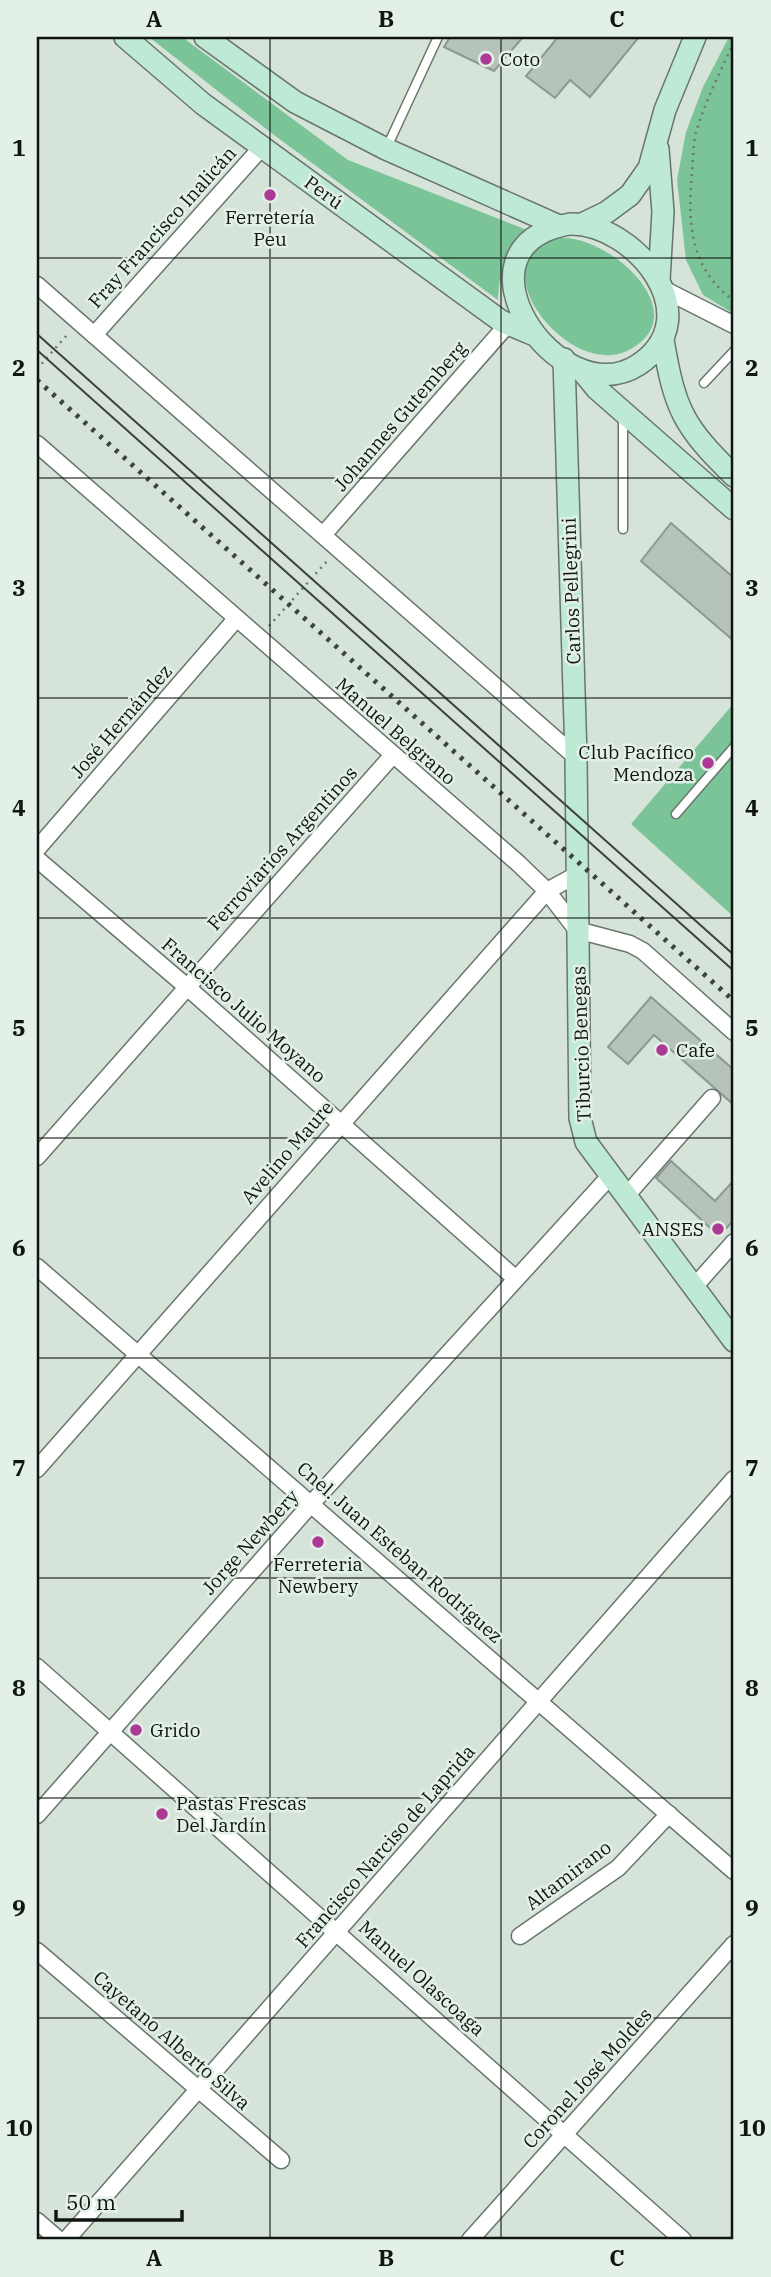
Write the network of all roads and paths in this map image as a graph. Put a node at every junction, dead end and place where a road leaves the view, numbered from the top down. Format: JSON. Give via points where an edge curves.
{"nodes":[{"id":1,"x":125,"y":37,"type":"edge"},
{"id":2,"x":205,"y":37,"type":"edge"},
{"id":3,"x":438,"y":37,"type":"edge"},
{"id":4,"x":695,"y":37,"type":"edge"},
{"id":5,"x":734,"y":42,"type":"edge"},
{"id":6,"x":657,"y":144,"type":"junction"},
{"id":7,"x":262,"y":147,"type":"junction"},
{"id":8,"x":386,"y":149,"type":"junction"},
{"id":9,"x":582,"y":224,"type":"junction"},
{"id":10,"x":559,"y":226,"type":"junction"},
{"id":11,"x":37,"y":285,"type":"edge"},
{"id":12,"x":662,"y":285,"type":"junction"},
{"id":13,"x":734,"y":300,"type":"edge"},
{"id":14,"x":79,"y":322,"type":"junction"},
{"id":15,"x":508,"y":324,"type":"junction"},
{"id":16,"x":734,"y":326,"type":"edge"},
{"id":17,"x":532,"y":334,"type":"junction"},
{"id":18,"x":94,"y":335,"type":"junction"},
{"id":19,"x":663,"y":340,"type":"junction"},
{"id":20,"x":734,"y":351,"type":"edge"},
{"id":21,"x":564,"y":359,"type":"junction"},
{"id":22,"x":37,"y":369,"type":"edge"},
{"id":23,"x":583,"y":372,"type":"junction"},
{"id":24,"x":704,"y":383,"type":"dead end"},
{"id":25,"x":622,"y":411,"type":"junction"},
{"id":26,"x":37,"y":444,"type":"edge"},
{"id":27,"x":734,"y":475,"type":"edge"},
{"id":28,"x":734,"y":509,"type":"edge"},
{"id":29,"x":623,"y":529,"type":"dead end"},
{"id":30,"x":323,"y":536,"type":"junction"},
{"id":31,"x":339,"y":549,"type":"junction"},
{"id":32,"x":236,"y":620,"type":"junction"},
{"id":33,"x":258,"y":638,"type":"junction"},
{"id":34,"x":734,"y":747,"type":"edge"},
{"id":35,"x":392,"y":756,"type":"junction"},
{"id":36,"x":576,"y":757,"type":"junction"},
{"id":37,"x":676,"y":814,"type":"dead end"},
{"id":38,"x":578,"y":824,"type":"joint"},
{"id":39,"x":37,"y":849,"type":"edge"},
{"id":40,"x":37,"y":859,"type":"edge"},
{"id":41,"x":578,"y":874,"type":"junction"},
{"id":42,"x":547,"y":891,"type":"junction"},
{"id":43,"x":577,"y":930,"type":"junction"},
{"id":44,"x":187,"y":987,"type":"junction"},
{"id":45,"x":734,"y":1032,"type":"edge"},
{"id":46,"x":712,"y":1098,"type":"dead end"},
{"id":47,"x":340,"y":1123,"type":"junction"},
{"id":48,"x":37,"y":1157,"type":"edge"},
{"id":49,"x":611,"y":1174,"type":"junction"},
{"id":50,"x":626,"y":1196,"type":"junction"},
{"id":51,"x":734,"y":1242,"type":"edge"},
{"id":52,"x":37,"y":1267,"type":"edge"},
{"id":53,"x":516,"y":1279,"type":"junction"},
{"id":54,"x":694,"y":1287,"type":"junction"},
{"id":55,"x":734,"y":1341,"type":"edge"},
{"id":56,"x":136,"y":1356,"type":"junction"},
{"id":57,"x":37,"y":1469,"type":"edge"},
{"id":58,"x":734,"y":1479,"type":"edge"},
{"id":59,"x":312,"y":1503,"type":"junction"},
{"id":60,"x":37,"y":1667,"type":"edge"},
{"id":61,"x":541,"y":1702,"type":"junction"},
{"id":62,"x":110,"y":1731,"type":"junction"},
{"id":63,"x":669,"y":1814,"type":"junction"},
{"id":64,"x":37,"y":1815,"type":"edge"},
{"id":65,"x":734,"y":1871,"type":"edge"},
{"id":66,"x":338,"y":1931,"type":"junction"},
{"id":67,"x":520,"y":1936,"type":"dead end"},
{"id":68,"x":734,"y":1944,"type":"edge"},
{"id":69,"x":37,"y":1951,"type":"edge"},
{"id":70,"x":198,"y":2090,"type":"junction"},
{"id":71,"x":565,"y":2134,"type":"junction"},
{"id":72,"x":281,"y":2160,"type":"dead end"},
{"id":73,"x":37,"y":2221,"type":"edge"},
{"id":74,"x":59,"y":2240,"type":"edge"},
{"id":75,"x":66,"y":2240,"type":"edge"},
{"id":76,"x":470,"y":2240,"type":"edge"},
{"id":77,"x":683,"y":2240,"type":"edge"}],
"edges":[{"from":1,"to":7,"type":"main road","name":"Perú","via":[[174,81]]},
{"from":2,"to":8,"type":"main road","via":[[295,102]]},
{"from":3,"to":8,"type":"lane"},
{"from":4,"to":6,"type":"main road","via":[[665,110]]},
{"from":5,"to":13,"type":"path","via":[[696,133],[689,210],[692,244],[720,291]]},
{"from":6,"to":9,"type":"main road","via":[[649,169],[630,195]]},
{"from":6,"to":12,"type":"main road","via":[[663,212]]},
{"from":7,"to":15,"type":"main road","name":"Perú"},
{"from":7,"to":18,"type":"street","name":"Fray Francisco Inalicán"},
{"from":8,"to":10,"type":"main road"},
{"from":9,"to":10,"type":"main road"},
{"from":9,"to":12,"type":"main road","via":[[626,246]]},
{"from":10,"to":17,"type":"main road","via":[[524,246],[514,269],[515,299]]},
{"from":11,"to":14,"type":"street"},
{"from":12,"to":16,"type":"street"},
{"from":12,"to":19,"type":"main road","via":[[668,310]]},
{"from":14,"to":18,"type":"street"},
{"from":14,"to":22,"type":"path"},
{"from":15,"to":17,"type":"main road","name":"Perú"},
{"from":15,"to":30,"type":"street","name":"Johannes Gutemberg"},
{"from":17,"to":21,"type":"main road"},
{"from":18,"to":30,"type":"street"},
{"from":19,"to":23,"type":"main road","via":[[631,369],[610,374]]},
{"from":19,"to":27,"type":"main road","via":[[677,404],[689,428]]},
{"from":20,"to":24,"type":"lane"},
{"from":21,"to":23,"type":"main road"},
{"from":21,"to":36,"type":"main road","name":"Carlos Pellegrini"},
{"from":23,"to":25,"type":"main road"},
{"from":25,"to":28,"type":"main road"},
{"from":25,"to":29,"type":"lane"},
{"from":26,"to":32,"type":"street","name":"Manuel Belgrano"},
{"from":30,"to":31,"type":"street"},
{"from":31,"to":33,"type":"path"},
{"from":31,"to":36,"type":"street"},
{"from":32,"to":33,"type":"street","name":"Manuel Belgrano"},
{"from":32,"to":39,"type":"street","name":"José Hernández"},
{"from":33,"to":35,"type":"street","name":"Manuel Belgrano"},
{"from":34,"to":37,"type":"lane"},
{"from":35,"to":42,"type":"street","name":"Manuel Belgrano"},
{"from":35,"to":44,"type":"street","name":"Ferroviarios Argentinos"},
{"from":36,"to":38,"type":"main road","name":"Carlos Pellegrini"},
{"from":38,"to":41,"type":"main road","name":"Tiburcio Benegas"},
{"from":40,"to":44,"type":"street","name":"Francisco Julio Moyano"},
{"from":41,"to":42,"type":"street","name":"Avelino Maure"},
{"from":41,"to":43,"type":"main road","name":"Tiburcio Benegas"},
{"from":42,"to":43,"type":"street","name":"Manuel Belgrano"},
{"from":42,"to":47,"type":"street","name":"Avelino Maure"},
{"from":43,"to":45,"type":"street","via":[[643,951]]},
{"from":43,"to":49,"type":"main road","name":"Tiburcio Benegas","via":[[580,1118],[586,1142]]},
{"from":44,"to":47,"type":"street","name":"Francisco Julio Moyano"},
{"from":44,"to":48,"type":"street","name":"Ferroviarios Argentinos"},
{"from":46,"to":50,"type":"street"},
{"from":47,"to":53,"type":"street","name":"Francisco Julio Moyano"},
{"from":47,"to":56,"type":"street","name":"Avelino Maure"},
{"from":49,"to":50,"type":"main road","name":"Tiburcio Benegas"},
{"from":49,"to":53,"type":"street","name":"Jorge Newbery"},
{"from":50,"to":54,"type":"main road","name":"Tiburcio Benegas"},
{"from":51,"to":54,"type":"street"},
{"from":52,"to":56,"type":"street","name":"Cnel. Juan Esteban Rodríguez"},
{"from":53,"to":59,"type":"street","name":"Jorge Newbery"},
{"from":54,"to":55,"type":"main road","name":"Tiburcio Benegas"},
{"from":56,"to":57,"type":"street","name":"Avelino Maure"},
{"from":56,"to":59,"type":"street","name":"Cnel. Juan Esteban Rodríguez"},
{"from":58,"to":61,"type":"street","name":"Francisco Narciso de Laprida"},
{"from":59,"to":61,"type":"street","name":"Cnel. Juan Esteban Rodríguez"},
{"from":59,"to":62,"type":"street","name":"Jorge Newbery"},
{"from":60,"to":62,"type":"street","name":"Manuel Olascoaga"},
{"from":61,"to":63,"type":"street","name":"Cnel. Juan Esteban Rodríguez"},
{"from":61,"to":66,"type":"street","name":"Francisco Narciso de Laprida"},
{"from":62,"to":64,"type":"street","name":"Jorge Newbery"},
{"from":62,"to":66,"type":"street","name":"Manuel Olascoaga"},
{"from":63,"to":65,"type":"street","name":"Cnel. Juan Esteban Rodríguez"},
{"from":63,"to":67,"type":"street","name":"Altamirano","via":[[618,1868]]},
{"from":66,"to":70,"type":"street","name":"Francisco Narciso de Laprida"},
{"from":66,"to":71,"type":"street","name":"Manuel Olascoaga"},
{"from":68,"to":71,"type":"street","name":"Coronel José Moldes"},
{"from":69,"to":70,"type":"street","name":"Cayetano Alberto Silva"},
{"from":70,"to":72,"type":"street","name":"Cayetano Alberto Silva"},
{"from":70,"to":75,"type":"street","name":"Francisco Narciso de Laprida"},
{"from":71,"to":76,"type":"street","name":"Coronel José Moldes"},
{"from":71,"to":77,"type":"street","name":"Manuel Olascoaga"},
{"from":73,"to":74,"type":"street"}]}
